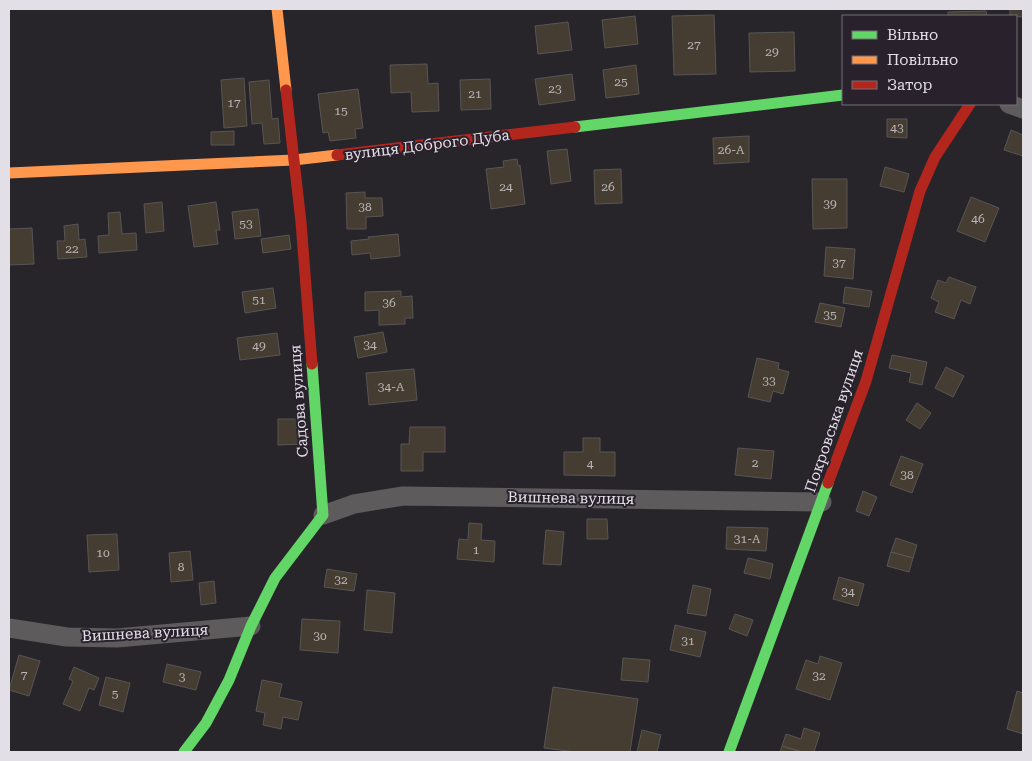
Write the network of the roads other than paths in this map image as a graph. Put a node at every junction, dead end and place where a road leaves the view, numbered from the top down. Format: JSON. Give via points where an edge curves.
{"nodes":[{"id":1,"x":277,"y":9,"type":"edge"},
{"id":2,"x":842,"y":96,"type":"edge"},
{"id":3,"x":969,"y":105,"type":"edge"},
{"id":4,"x":294,"y":160,"type":"junction"},
{"id":5,"x":9,"y":173,"type":"edge"},
{"id":6,"x":822,"y":502,"type":"junction"},
{"id":7,"x":323,"y":515,"type":"junction"},
{"id":8,"x":251,"y":626,"type":"junction"},
{"id":9,"x":9,"y":628,"type":"edge"},
{"id":10,"x":184,"y":752,"type":"edge"},
{"id":11,"x":729,"y":752,"type":"edge"}],
"edges":[{"from":1,"to":4,"type":"street","name":"Садова вулиця"},
{"from":2,"to":4,"type":"street","name":"вулиця Доброго Дуба"},
{"from":3,"to":6,"type":"street","name":"Покровська вулиця","via":[[934,157],[920,191],[866,380]]},
{"from":4,"to":5,"type":"street","name":"вулиця Доброго Дуба"},
{"from":4,"to":7,"type":"street","name":"Садова вулиця"},
{"from":6,"to":7,"type":"street","name":"Вишнева вулиця","via":[[402,496],[354,504]]},
{"from":6,"to":11,"type":"street","name":"Покровська вулиця"},
{"from":7,"to":8,"type":"street","via":[[274,578]]},
{"from":8,"to":9,"type":"street","name":"Вишнева вулиця","via":[[118,638],[67,637]]},
{"from":8,"to":10,"type":"street","via":[[229,680],[206,723]]}]}
